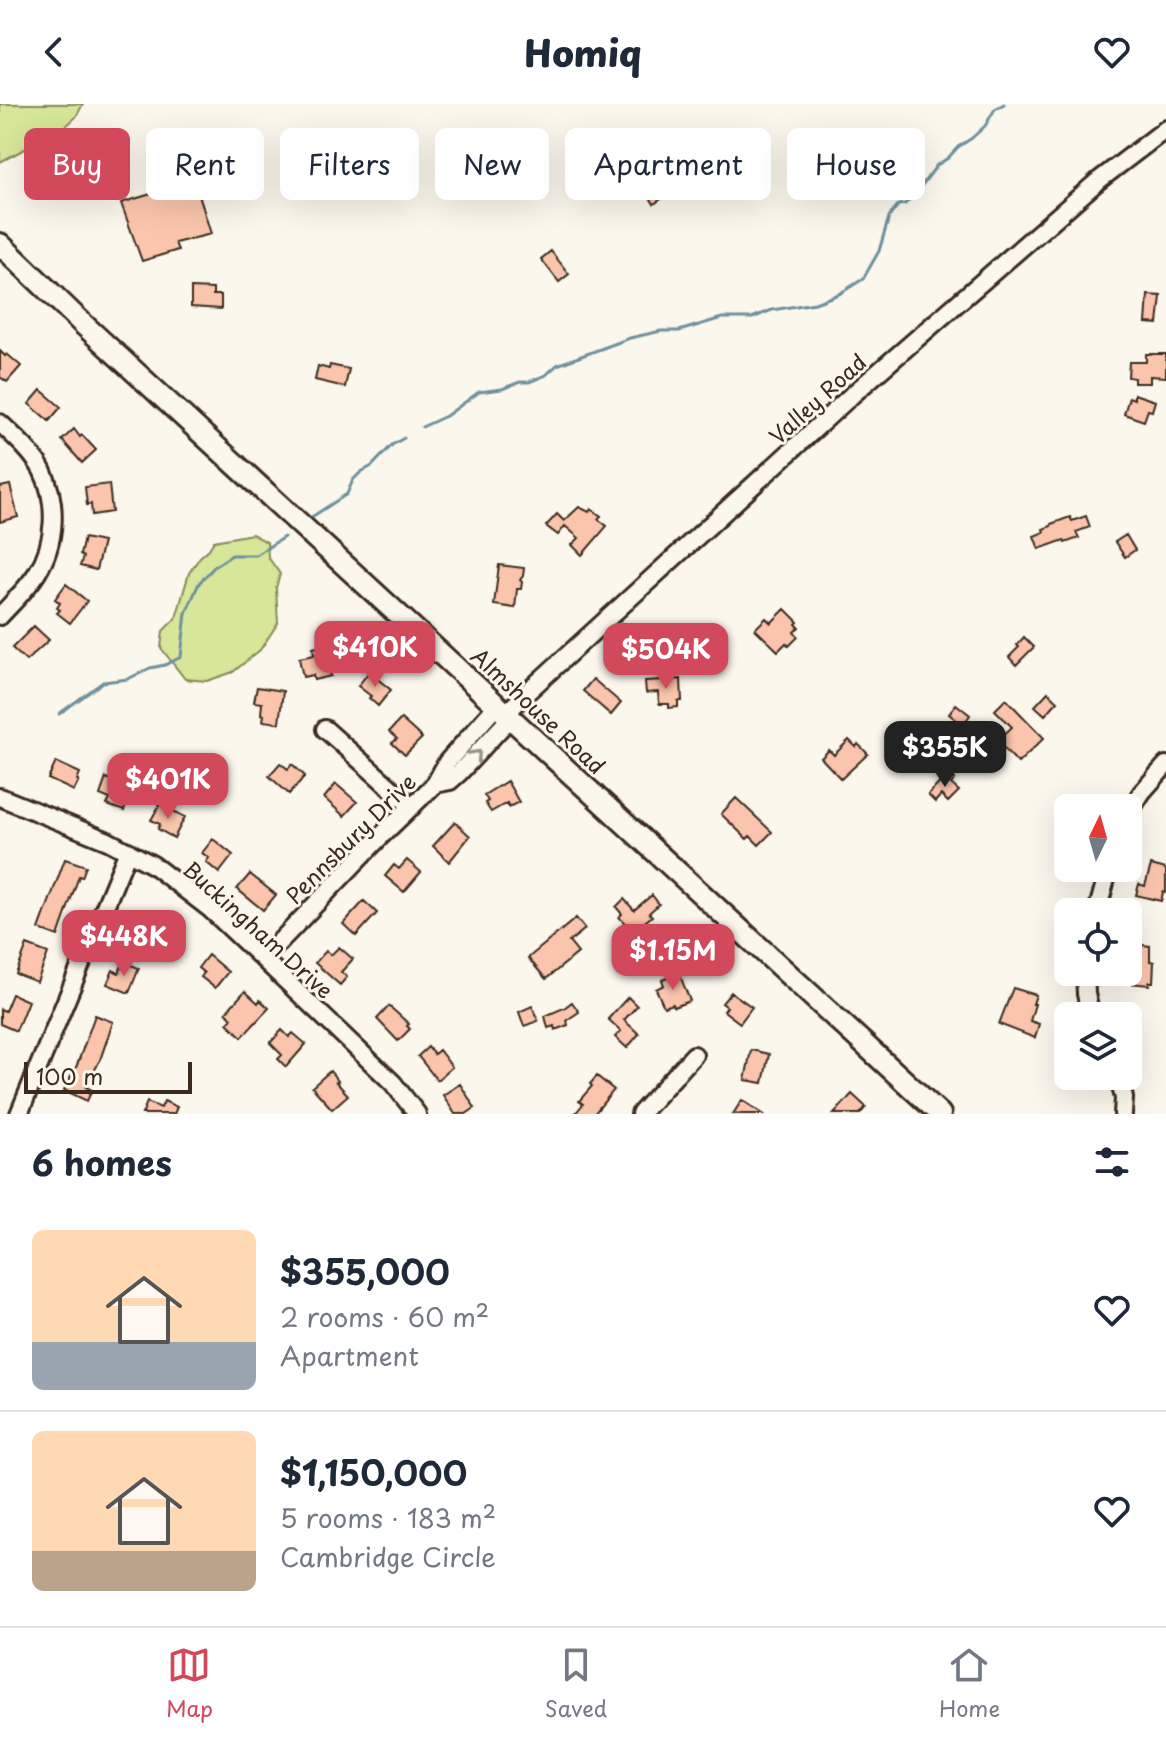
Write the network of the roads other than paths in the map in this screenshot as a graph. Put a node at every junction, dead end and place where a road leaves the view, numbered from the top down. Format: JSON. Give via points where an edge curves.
{"nodes":[{"id":1,"x":1166,"y":129,"type":"edge"},
{"id":2,"x":0,"y":244,"type":"edge"},
{"id":3,"x":0,"y":423,"type":"edge"},
{"id":4,"x":0,"y":616,"type":"edge"},
{"id":5,"x":505,"y":712,"type":"junction"},
{"id":6,"x":325,"y":729,"type":"dead end"},
{"id":7,"x":1166,"y":765,"type":"edge"},
{"id":8,"x":1141,"y":794,"type":"edge"},
{"id":9,"x":0,"y":797,"type":"edge"},
{"id":10,"x":412,"y":807,"type":"junction"},
{"id":11,"x":128,"y":851,"type":"junction"},
{"id":12,"x":263,"y":959,"type":"junction"},
{"id":13,"x":694,"y":1055,"type":"dead end"},
{"id":14,"x":1122,"y":1090,"type":"edge"},
{"id":15,"x":24,"y":1113,"type":"edge"},
{"id":16,"x":417,"y":1114,"type":"edge"},
{"id":17,"x":640,"y":1114,"type":"edge"},
{"id":18,"x":940,"y":1114,"type":"edge"},
{"id":19,"x":1123,"y":1114,"type":"edge"}],
"edges":[{"from":1,"to":5,"type":"street","name":"Valley Road","via":[[1098,181],[852,395]]},
{"from":2,"to":5,"type":"main road","name":"Almshouse Road"},
{"from":3,"to":4,"type":"street","via":[[41,469],[53,514],[38,571]]},
{"from":5,"to":10,"type":"street","name":"Pennsbury Drive","via":[[459,773],[435,784]]},
{"from":5,"to":18,"type":"main road","name":"Almshouse Road"},
{"from":6,"to":10,"type":"street"},
{"from":7,"to":8,"type":"street"},
{"from":9,"to":11,"type":"street","name":"Buckingham Drive"},
{"from":10,"to":12,"type":"street","name":"Pennsbury Drive"},
{"from":11,"to":12,"type":"street","name":"Buckingham Drive","via":[[210,909]]},
{"from":11,"to":15,"type":"street"},
{"from":12,"to":16,"type":"street","name":"Buckingham Drive","via":[[393,1083]]},
{"from":13,"to":17,"type":"street"},
{"from":14,"to":19,"type":"street"}]}
